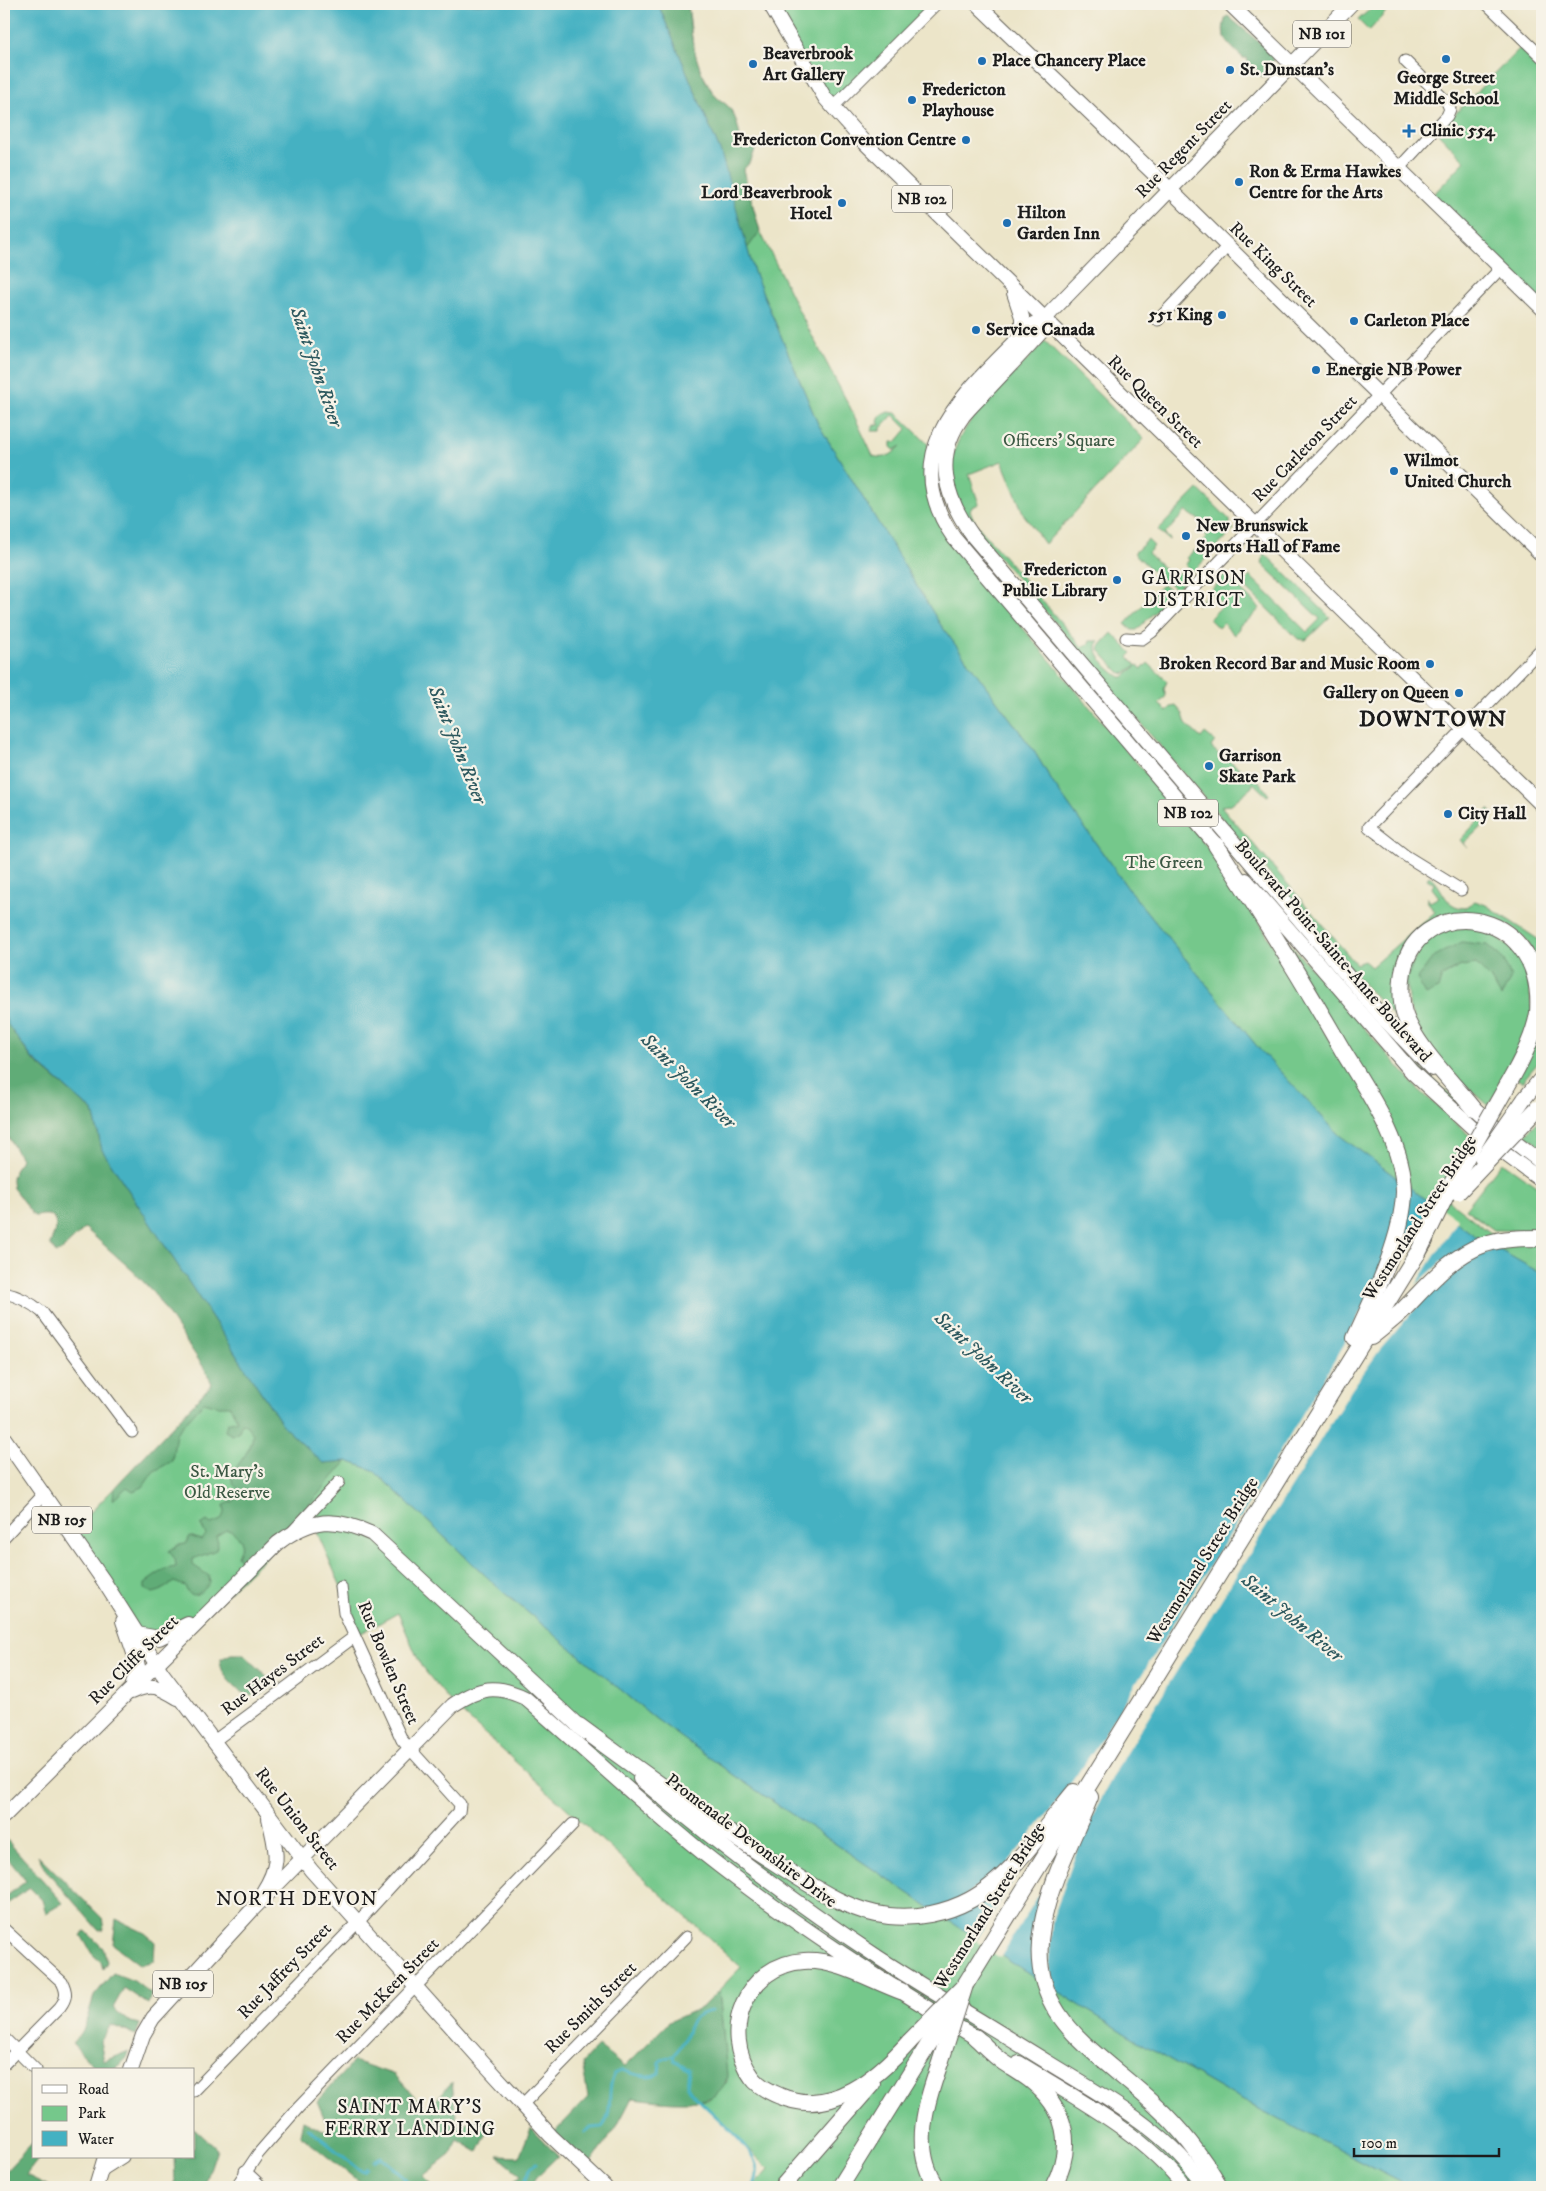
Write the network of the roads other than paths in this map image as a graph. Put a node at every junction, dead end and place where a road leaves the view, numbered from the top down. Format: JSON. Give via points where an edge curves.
{"nodes":[{"id":1,"x":770,"y":4,"type":"edge"},
{"id":2,"x":936,"y":4,"type":"edge"},
{"id":3,"x":978,"y":4,"type":"edge"},
{"id":4,"x":1230,"y":4,"type":"edge"},
{"id":5,"x":1352,"y":4,"type":"edge"},
{"id":6,"x":1488,"y":4,"type":"edge"},
{"id":7,"x":1542,"y":57,"type":"edge"},
{"id":8,"x":1405,"y":61,"type":"dead end"},
{"id":9,"x":1292,"y":65,"type":"junction"},
{"id":10,"x":832,"y":108,"type":"junction"},
{"id":11,"x":1399,"y":168,"type":"junction"},
{"id":12,"x":1169,"y":190,"type":"junction"},
{"id":13,"x":1227,"y":247,"type":"junction"},
{"id":14,"x":1501,"y":268,"type":"junction"},
{"id":15,"x":1013,"y":290,"type":"junction"},
{"id":16,"x":1542,"y":308,"type":"edge"},
{"id":17,"x":1044,"y":320,"type":"junction"},
{"id":18,"x":1158,"y":320,"type":"dead end"},
{"id":19,"x":1022,"y":336,"type":"junction"},
{"id":20,"x":1380,"y":396,"type":"junction"},
{"id":21,"x":1256,"y":524,"type":"junction"},
{"id":22,"x":1542,"y":555,"type":"edge"},
{"id":23,"x":1126,"y":638,"type":"dead end"},
{"id":24,"x":1542,"y":648,"type":"edge"},
{"id":25,"x":1464,"y":728,"type":"junction"},
{"id":26,"x":1542,"y":805,"type":"edge"},
{"id":27,"x":1216,"y":845,"type":"junction"},
{"id":28,"x":1461,"y":890,"type":"dead end"},
{"id":29,"x":1542,"y":1077,"type":"edge"},
{"id":30,"x":1535,"y":1104,"type":"edge"},
{"id":31,"x":1473,"y":1108,"type":"junction"},
{"id":32,"x":1541,"y":1162,"type":"edge"},
{"id":33,"x":1542,"y":1181,"type":"edge"},
{"id":34,"x":1542,"y":1238,"type":"edge"},
{"id":35,"x":1418,"y":1253,"type":"junction"},
{"id":36,"x":4,"y":1293,"type":"edge"},
{"id":37,"x":1360,"y":1347,"type":"junction"},
{"id":38,"x":1345,"y":1370,"type":"junction"},
{"id":39,"x":132,"y":1432,"type":"dead end"},
{"id":40,"x":4,"y":1438,"type":"edge"},
{"id":41,"x":339,"y":1482,"type":"dead end"},
{"id":42,"x":44,"y":1494,"type":"junction"},
{"id":43,"x":292,"y":1532,"type":"junction"},
{"id":44,"x":4,"y":1537,"type":"edge"},
{"id":45,"x":341,"y":1587,"type":"dead end"},
{"id":46,"x":118,"y":1604,"type":"junction"},
{"id":47,"x":208,"y":1612,"type":"junction"},
{"id":48,"x":137,"y":1634,"type":"junction"},
{"id":49,"x":354,"y":1637,"type":"junction"},
{"id":50,"x":156,"y":1663,"type":"junction"},
{"id":51,"x":128,"y":1693,"type":"junction"},
{"id":52,"x":183,"y":1701,"type":"junction"},
{"id":53,"x":578,"y":1726,"type":"junction"},
{"id":54,"x":214,"y":1741,"type":"junction"},
{"id":55,"x":1110,"y":1748,"type":"junction"},
{"id":56,"x":410,"y":1749,"type":"junction"},
{"id":57,"x":460,"y":1808,"type":"joint"},
{"id":58,"x":268,"y":1815,"type":"junction"},
{"id":59,"x":4,"y":1816,"type":"edge"},
{"id":60,"x":573,"y":1824,"type":"dead end"},
{"id":61,"x":303,"y":1858,"type":"junction"},
{"id":62,"x":252,"y":1910,"type":"junction"},
{"id":63,"x":358,"y":1922,"type":"junction"},
{"id":64,"x":4,"y":1929,"type":"edge"},
{"id":65,"x":686,"y":1937,"type":"dead end"},
{"id":66,"x":965,"y":1985,"type":"junction"},
{"id":67,"x":416,"y":1987,"type":"junction"},
{"id":68,"x":901,"y":1992,"type":"junction"},
{"id":69,"x":975,"y":2037,"type":"junction"},
{"id":70,"x":4,"y":2038,"type":"edge"},
{"id":71,"x":17,"y":2051,"type":"junction"},
{"id":72,"x":890,"y":2063,"type":"junction"},
{"id":73,"x":4,"y":2064,"type":"edge"},
{"id":74,"x":34,"y":2068,"type":"edge"},
{"id":75,"x":132,"y":2068,"type":"edge"},
{"id":76,"x":195,"y":2090,"type":"edge"},
{"id":77,"x":522,"y":2105,"type":"junction"},
{"id":78,"x":105,"y":2158,"type":"edge"},
{"id":79,"x":121,"y":2158,"type":"edge"},
{"id":80,"x":101,"y":2171,"type":"junction"},
{"id":81,"x":245,"y":2171,"type":"junction"},
{"id":82,"x":96,"y":2187,"type":"edge"},
{"id":83,"x":236,"y":2187,"type":"edge"},
{"id":84,"x":262,"y":2187,"type":"edge"},
{"id":85,"x":605,"y":2187,"type":"edge"},
{"id":86,"x":782,"y":2187,"type":"edge"},
{"id":87,"x":840,"y":2187,"type":"edge"},
{"id":88,"x":937,"y":2187,"type":"edge"},
{"id":89,"x":1054,"y":2187,"type":"edge"},
{"id":90,"x":1185,"y":2187,"type":"edge"},
{"id":91,"x":1205,"y":2187,"type":"edge"},
{"id":92,"x":1220,"y":2187,"type":"edge"}],
"edges":[{"from":1,"to":10,"type":"main road","name":"Rue Queen Street","number":"NB 102"},
{"from":2,"to":10,"type":"street"},
{"from":3,"to":12,"type":"main road","name":"Rue King Street"},
{"from":4,"to":9,"type":"main road"},
{"from":5,"to":9,"type":"main road","name":"Rue Regent Street","number":"NB 101"},
{"from":6,"to":7,"type":"street"},
{"from":8,"to":11,"type":"street","via":[[1447,102],[1450,109]]},
{"from":9,"to":11,"type":"main road"},
{"from":9,"to":12,"type":"main road","name":"Rue Regent Street","number":"NB 102"},
{"from":10,"to":15,"type":"main road","name":"Rue Queen Street","number":"NB 102","via":[[886,166]]},
{"from":11,"to":14,"type":"main road"},
{"from":12,"to":13,"type":"main road","name":"Rue King Street"},
{"from":12,"to":17,"type":"main road","name":"Rue Regent Street","number":"NB 102"},
{"from":13,"to":18,"type":"street"},
{"from":13,"to":20,"type":"main road","name":"Rue King Street"},
{"from":14,"to":16,"type":"main road"},
{"from":14,"to":20,"type":"street","name":"Rue Carleton Street"},
{"from":15,"to":17,"type":"main road","name":"Rue Queen Street","number":"NB 102"},
{"from":15,"to":19,"type":"main road","via":[[1022,317]]},
{"from":17,"to":19,"type":"main road","name":"Boulevard Point-Sainte-Anne Boulevard","number":"NB 102","via":[[1033,324]]},
{"from":17,"to":21,"type":"main road","name":"Rue Queen Street"},
{"from":17,"to":31,"type":"main road","name":"Boulevard Point-Sainte-Anne Boulevard","number":"NB 102","via":[[1041,332],[964,416],[951,438],[945,466],[946,484],[959,518],[1384,1020]]},
{"from":19,"to":27,"type":"main road","name":"Boulevard Point-Sainte-Anne Boulevard","number":"NB 102","via":[[961,399],[942,427],[933,460],[932,484],[938,509],[960,547]]},
{"from":20,"to":21,"type":"street","name":"Rue Carleton Street"},
{"from":20,"to":22,"type":"main road","name":"Rue King Street"},
{"from":21,"to":23,"type":"street","name":"Rue Carleton Street","via":[[1147,637],[1137,640]]},
{"from":21,"to":25,"type":"main road","name":"Rue Queen Street"},
{"from":24,"to":25,"type":"street"},
{"from":25,"to":26,"type":"main road","name":"Rue Queen Street"},
{"from":25,"to":28,"type":"street","via":[[1369,827],[1406,856]]},
{"from":27,"to":33,"type":"main road","name":"Boulevard Point-Sainte-Anne Boulevard","number":"NB 102","via":[[1412,1072],[1485,1139]]},
{"from":27,"to":38,"type":"highway","via":[[1261,913],[1359,1078],[1388,1130],[1402,1170],[1404,1191],[1399,1228],[1354,1339]]},
{"from":29,"to":30,"type":"main road"},
{"from":30,"to":35,"type":"highway","name":"Westmorland Street Bridge","bridge":true,"via":[[1458,1192]]},
{"from":31,"to":32,"type":"main road","name":"Boulevard Point-Sainte-Anne Boulevard","number":"NB 102"},
{"from":31,"to":35,"type":"highway","bridge":true,"via":[[1423,1046],[1404,1014],[1402,1001],[1403,972],[1408,957],[1425,936],[1438,927],[1463,919],[1504,929],[1528,951],[1539,980],[1538,1012],[1528,1045],[1451,1185]]},
{"from":34,"to":37,"type":"highway","via":[[1505,1239],[1463,1255]]},
{"from":35,"to":37,"type":"highway","name":"Westmorland Street Bridge"},
{"from":36,"to":39,"type":"street","via":[[31,1302],[42,1312]]},
{"from":37,"to":38,"type":"highway","name":"Westmorland Street Bridge"},
{"from":38,"to":55,"type":"highway","name":"Westmorland Street Bridge"},
{"from":40,"to":42,"type":"main road","name":"Rue Union Street","number":"NB 105"},
{"from":41,"to":43,"type":"street"},
{"from":42,"to":44,"type":"street"},
{"from":42,"to":46,"type":"main road","name":"Rue Union Street","number":"NB 105"},
{"from":43,"to":47,"type":"main road","name":"Rue Cliffe Street"},
{"from":43,"to":53,"type":"main road","name":"Promenade Devonshire Drive","via":[[313,1523],[332,1521],[372,1534]]},
{"from":45,"to":49,"type":"street","name":"Rue Bowlen Street","via":[[344,1613]]},
{"from":46,"to":48,"type":"main road","name":"Rue Union Street","number":"NB 105"},
{"from":46,"to":51,"type":"main road","via":[[139,1671]]},
{"from":47,"to":48,"type":"main road","via":[[159,1638]]},
{"from":47,"to":50,"type":"main road","name":"Rue Cliffe Street"},
{"from":48,"to":50,"type":"main road","name":"Rue Union Street","number":"NB 105"},
{"from":49,"to":54,"type":"street","name":"Rue Hayes Street"},
{"from":49,"to":56,"type":"street","name":"Rue Bowlen Street","via":[[402,1740]]},
{"from":50,"to":51,"type":"main road","name":"Rue Cliffe Street"},
{"from":50,"to":52,"type":"main road","name":"Rue Union Street","number":"NB 105"},
{"from":51,"to":52,"type":"main road","via":[[143,1686],[153,1686]]},
{"from":51,"to":59,"type":"main road","name":"Rue Cliffe Street"},
{"from":52,"to":54,"type":"main road","name":"Rue Union Street","number":"NB 105"},
{"from":53,"to":55,"type":"highway","via":[[756,1850],[838,1900],[889,1916],[943,1911],[987,1889],[1023,1854]]},
{"from":53,"to":91,"type":"main road","name":"Promenade Devonshire Drive","via":[[729,1852],[795,1901],[1134,2117],[1176,2153]]},
{"from":54,"to":58,"type":"main road","name":"Rue Union Street","number":"NB 105"},
{"from":55,"to":66,"type":"highway","name":"Westmorland Street Bridge"},
{"from":55,"to":92,"type":"highway","via":[[1048,1901],[1040,1949],[1043,1977],[1053,2005],[1065,2025],[1081,2043],[1169,2118],[1195,2148]]},
{"from":56,"to":57,"type":"street","name":"Rue Bowlen Street","via":[[458,1801]]},
{"from":56,"to":61,"type":"main road","name":"Promenade Devonshire Drive"},
{"from":56,"to":68,"type":"main road","name":"Promenade Devonshire Drive","via":[[453,1706],[480,1690],[508,1690],[526,1698],[705,1854],[784,1914]]},
{"from":57,"to":63,"type":"street","name":"Rue Jaffrey Street","via":[[457,1816]]},
{"from":58,"to":61,"type":"main road","name":"Rue Union Street","number":"NB 105"},
{"from":58,"to":62,"type":"main road","via":[[277,1858],[270,1881]]},
{"from":60,"to":67,"type":"street","name":"Rue McKeen Street"},
{"from":61,"to":62,"type":"main road","number":"NB 105"},
{"from":61,"to":63,"type":"main road","name":"Rue Union Street"},
{"from":62,"to":75,"type":"main road","number":"NB 105","via":[[153,2018],[143,2035]]},
{"from":63,"to":67,"type":"main road","name":"Rue Union Street"},
{"from":63,"to":76,"type":"street","name":"Rue Jaffrey Street"},
{"from":64,"to":71,"type":"street","via":[[62,1982],[66,1990],[65,2000]]},
{"from":65,"to":77,"type":"street","name":"Rue Smith Street"},
{"from":66,"to":72,"type":"highway","bridge":true},
{"from":66,"to":87,"type":"highway","name":"Westmorland Street Bridge","bridge":true},
{"from":66,"to":88,"type":"highway","bridge":true,"via":[[922,2129],[926,2163]]},
{"from":67,"to":77,"type":"main road","name":"Rue Union Street"},
{"from":67,"to":81,"type":"street","name":"Rue McKeen Street","via":[[298,2108]]},
{"from":68,"to":69,"type":"main road","name":"Promenade Devonshire Drive"},
{"from":68,"to":72,"type":"highway","via":[[842,1967],[804,1961],[786,1964],[758,1981],[740,2010],[738,2044],[752,2078],[768,2091],[789,2100],[814,2102],[835,2098],[868,2081]]},
{"from":69,"to":89,"type":"highway","via":[[1030,2080],[1058,2114],[1065,2133],[1066,2152],[1063,2169]]},
{"from":69,"to":90,"type":"main road","name":"Promenade Devonshire Drive","via":[[1117,2125],[1160,2159]]},
{"from":70,"to":71,"type":"street"},
{"from":71,"to":73,"type":"street"},
{"from":71,"to":74,"type":"street"},
{"from":72,"to":86,"type":"highway"},
{"from":77,"to":85,"type":"main road","name":"Rue Union Street"},
{"from":78,"to":80,"type":"main road"},
{"from":79,"to":80,"type":"street"},
{"from":80,"to":82,"type":"main road"},
{"from":81,"to":83,"type":"street","name":"Rue McKeen Street"},
{"from":81,"to":84,"type":"street"}]}
